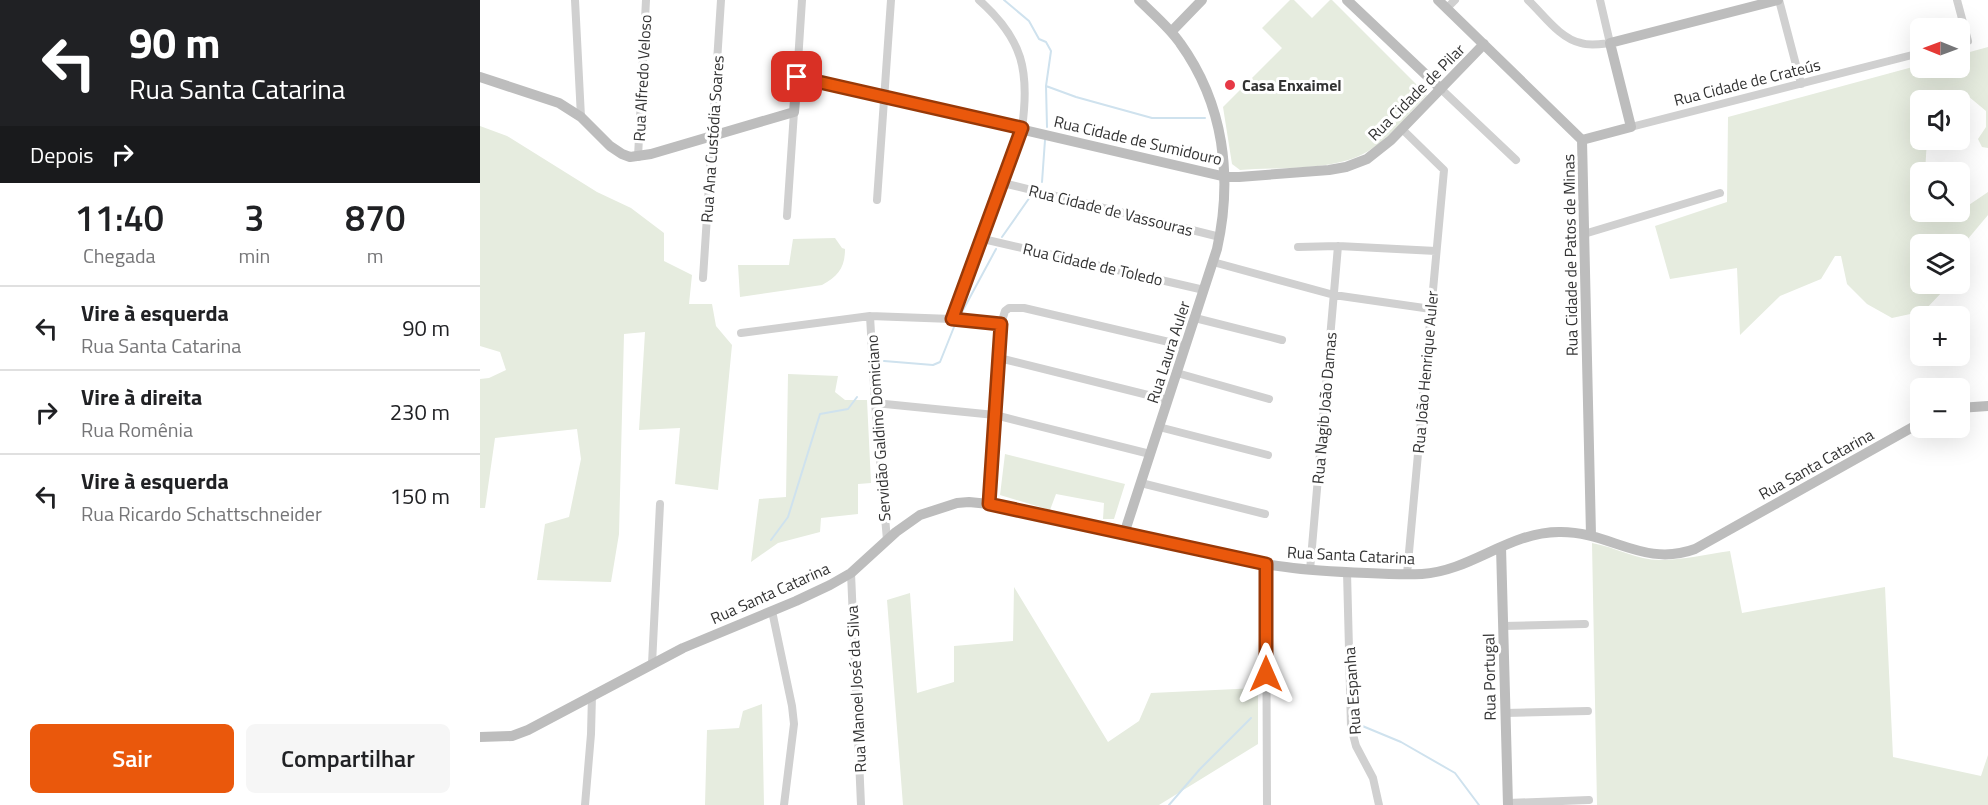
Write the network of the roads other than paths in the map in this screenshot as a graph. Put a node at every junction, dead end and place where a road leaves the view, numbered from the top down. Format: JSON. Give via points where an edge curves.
{"nodes":[{"id":1,"x":575,"y":0,"type":"edge"},
{"id":2,"x":646,"y":0,"type":"edge"},
{"id":3,"x":721,"y":0,"type":"edge"},
{"id":4,"x":802,"y":0,"type":"edge"},
{"id":5,"x":891,"y":0,"type":"edge"},
{"id":6,"x":979,"y":0,"type":"edge"},
{"id":7,"x":1139,"y":0,"type":"edge"},
{"id":8,"x":1202,"y":0,"type":"edge"},
{"id":9,"x":1347,"y":0,"type":"edge"},
{"id":10,"x":1438,"y":0,"type":"edge"},
{"id":11,"x":1528,"y":0,"type":"edge"},
{"id":12,"x":1600,"y":0,"type":"edge"},
{"id":13,"x":1779,"y":0,"type":"edge"},
{"id":14,"x":1958,"y":0,"type":"edge"},
{"id":15,"x":1451,"y":4,"type":"edge"},
{"id":16,"x":1960,"y":18,"type":"edge"},
{"id":17,"x":1171,"y":32,"type":"junction"},
{"id":18,"x":1610,"y":43,"type":"junction"},
{"id":19,"x":1484,"y":44,"type":"junction"},
{"id":20,"x":1910,"y":56,"type":"edge"},
{"id":21,"x":480,"y":77,"type":"edge"},
{"id":22,"x":797,"y":77,"type":"junction"},
{"id":23,"x":1801,"y":84,"type":"junction"},
{"id":24,"x":1441,"y":89,"type":"junction"},
{"id":25,"x":884,"y":96,"type":"junction"},
{"id":26,"x":794,"y":112,"type":"junction"},
{"id":27,"x":581,"y":117,"type":"junction"},
{"id":28,"x":1022,"y":128,"type":"junction"},
{"id":29,"x":1631,"y":128,"type":"junction"},
{"id":30,"x":1402,"y":129,"type":"junction"},
{"id":31,"x":712,"y":135,"type":"junction"},
{"id":32,"x":1582,"y":140,"type":"junction"},
{"id":33,"x":638,"y":157,"type":"junction"},
{"id":34,"x":1516,"y":160,"type":"dead end"},
{"id":35,"x":1226,"y":177,"type":"junction"},
{"id":36,"x":1003,"y":183,"type":"junction"},
{"id":37,"x":1720,"y":194,"type":"dead end"},
{"id":38,"x":877,"y":200,"type":"dead end"},
{"id":39,"x":787,"y":216,"type":"dead end"},
{"id":40,"x":1584,"y":234,"type":"junction"},
{"id":41,"x":1220,"y":237,"type":"junction"},
{"id":42,"x":983,"y":239,"type":"junction"},
{"id":43,"x":1338,"y":246,"type":"junction"},
{"id":44,"x":1298,"y":248,"type":"dead end"},
{"id":45,"x":1436,"y":251,"type":"junction"},
{"id":46,"x":1213,"y":262,"type":"junction"},
{"id":47,"x":703,"y":278,"type":"dead end"},
{"id":48,"x":1204,"y":290,"type":"junction"},
{"id":49,"x":1334,"y":295,"type":"junction"},
{"id":50,"x":1431,"y":309,"type":"junction"},
{"id":51,"x":870,"y":316,"type":"junction"},
{"id":52,"x":1195,"y":318,"type":"junction"},
{"id":53,"x":952,"y":319,"type":"junction"},
{"id":54,"x":1001,"y":324,"type":"junction"},
{"id":55,"x":741,"y":333,"type":"dead end"},
{"id":56,"x":1282,"y":340,"type":"dead end"},
{"id":57,"x":1186,"y":346,"type":"junction"},
{"id":58,"x":999,"y":358,"type":"junction"},
{"id":59,"x":1177,"y":373,"type":"junction"},
{"id":60,"x":1269,"y":399,"type":"dead end"},
{"id":61,"x":1168,"y":400,"type":"junction"},
{"id":62,"x":875,"y":403,"type":"junction"},
{"id":63,"x":1988,"y":406,"type":"edge"},
{"id":64,"x":1970,"y":407,"type":"edge"},
{"id":65,"x":995,"y":416,"type":"junction"},
{"id":66,"x":1159,"y":427,"type":"junction"},
{"id":67,"x":1910,"y":429,"type":"edge"},
{"id":68,"x":1150,"y":454,"type":"junction"},
{"id":69,"x":1268,"y":455,"type":"dead end"},
{"id":70,"x":1141,"y":483,"type":"junction"},
{"id":71,"x":660,"y":504,"type":"dead end"},
{"id":72,"x":989,"y":504,"type":"junction"},
{"id":73,"x":1265,"y":514,"type":"dead end"},
{"id":74,"x":1124,"y":534,"type":"junction"},
{"id":75,"x":1591,"y":535,"type":"junction"},
{"id":76,"x":887,"y":540,"type":"junction"},
{"id":77,"x":1501,"y":548,"type":"junction"},
{"id":78,"x":1266,"y":564,"type":"junction"},
{"id":79,"x":1310,"y":570,"type":"junction"},
{"id":80,"x":1347,"y":572,"type":"junction"},
{"id":81,"x":850,"y":573,"type":"junction"},
{"id":82,"x":1407,"y":574,"type":"junction"},
{"id":83,"x":772,"y":611,"type":"junction"},
{"id":84,"x":1586,"y":624,"type":"dead end"},
{"id":85,"x":1503,"y":626,"type":"junction"},
{"id":86,"x":652,"y":664,"type":"junction"},
{"id":87,"x":592,"y":695,"type":"junction"},
{"id":88,"x":1588,"y":711,"type":"dead end"},
{"id":89,"x":1505,"y":713,"type":"junction"},
{"id":90,"x":480,"y":737,"type":"edge"},
{"id":91,"x":1589,"y":800,"type":"dead end"},
{"id":92,"x":1508,"y":804,"type":"edge"},
{"id":93,"x":585,"y":805,"type":"edge"},
{"id":94,"x":784,"y":805,"type":"edge"},
{"id":95,"x":861,"y":805,"type":"edge"},
{"id":96,"x":1267,"y":805,"type":"edge"},
{"id":97,"x":1379,"y":805,"type":"edge"}],
"edges":[{"from":1,"to":27,"type":"street"},
{"from":2,"to":33,"type":"street","name":"Rua Alfredo Veloso"},
{"from":3,"to":31,"type":"street","name":"Rua Ana Custódia Soares"},
{"from":4,"to":22,"type":"street"},
{"from":5,"to":25,"type":"street"},
{"from":6,"to":28,"type":"street","via":[[998,18],[1018,48],[1026,95]]},
{"from":7,"to":17,"type":"street","name":"Rua Laura Auler"},
{"from":8,"to":17,"type":"street"},
{"from":9,"to":24,"type":"street"},
{"from":10,"to":15,"type":"street","name":"Rua Cidade de Patos de Minas"},
{"from":11,"to":18,"type":"street","via":[[1576,42]]},
{"from":12,"to":18,"type":"street"},
{"from":13,"to":18,"type":"street"},
{"from":13,"to":23,"type":"street"},
{"from":14,"to":16,"type":"street"},
{"from":15,"to":19,"type":"street","name":"Rua Cidade de Patos de Minas"},
{"from":17,"to":35,"type":"street","name":"Rua Laura Auler","via":[[1192,62],[1214,108]]},
{"from":18,"to":29,"type":"street"},
{"from":19,"to":24,"type":"street","name":"Rua Cidade de Pilar"},
{"from":19,"to":32,"type":"street","name":"Rua Cidade de Patos de Minas"},
{"from":20,"to":23,"type":"street","name":"Rua Cidade de Crateús"},
{"from":21,"to":27,"type":"street","via":[[559,103]]},
{"from":22,"to":25,"type":"street","name":"Rua Cidade de Sumidouro"},
{"from":22,"to":26,"type":"street"},
{"from":23,"to":29,"type":"street","name":"Rua Cidade de Crateús"},
{"from":24,"to":30,"type":"street","name":"Rua Cidade de Pilar"},
{"from":24,"to":34,"type":"street"},
{"from":25,"to":28,"type":"street","name":"Rua Cidade de Sumidouro"},
{"from":25,"to":38,"type":"street"},
{"from":26,"to":31,"type":"street"},
{"from":26,"to":39,"type":"street"},
{"from":27,"to":33,"type":"street","via":[[616,151]]},
{"from":28,"to":35,"type":"street","name":"Rua Cidade de Sumidouro"},
{"from":28,"to":36,"type":"street"},
{"from":29,"to":32,"type":"street","name":"Rua Cidade de Crateús"},
{"from":30,"to":35,"type":"street","name":"Rua Cidade de Pilar","via":[[1373,156],[1346,167]]},
{"from":30,"to":45,"type":"street","name":"Rua João Henrique Auler","via":[[1444,170]]},
{"from":31,"to":33,"type":"street"},
{"from":31,"to":47,"type":"street","name":"Rua Ana Custódia Soares"},
{"from":32,"to":40,"type":"street","name":"Rua Cidade de Patos de Minas"},
{"from":35,"to":41,"type":"street","name":"Rua Laura Auler"},
{"from":36,"to":41,"type":"street","name":"Rua Cidade de Vassouras"},
{"from":36,"to":42,"type":"street"},
{"from":37,"to":40,"type":"street"},
{"from":40,"to":75,"type":"street","name":"Rua Cidade de Patos de Minas"},
{"from":41,"to":46,"type":"street","name":"Rua Laura Auler"},
{"from":42,"to":48,"type":"street","name":"Rua Cidade de Toledo"},
{"from":42,"to":53,"type":"street"},
{"from":43,"to":44,"type":"street"},
{"from":43,"to":45,"type":"street"},
{"from":43,"to":49,"type":"street","name":"Rua Nagib João Damas"},
{"from":45,"to":50,"type":"street","name":"Rua João Henrique Auler"},
{"from":46,"to":48,"type":"street","name":"Rua Laura Auler"},
{"from":46,"to":49,"type":"street"},
{"from":48,"to":52,"type":"street","name":"Rua Laura Auler"},
{"from":49,"to":50,"type":"street"},
{"from":49,"to":79,"type":"street","name":"Rua Nagib João Damas"},
{"from":50,"to":82,"type":"street","name":"Rua João Henrique Auler"},
{"from":51,"to":53,"type":"street"},
{"from":51,"to":55,"type":"street"},
{"from":51,"to":62,"type":"street","name":"Servidão Galdino Domiciano"},
{"from":52,"to":56,"type":"street"},
{"from":52,"to":57,"type":"street","name":"Rua Laura Auler"},
{"from":53,"to":54,"type":"street"},
{"from":54,"to":57,"type":"street","via":[[1009,308],[1024,308]]},
{"from":54,"to":58,"type":"street"},
{"from":57,"to":59,"type":"street","name":"Rua Laura Auler"},
{"from":58,"to":61,"type":"street"},
{"from":58,"to":65,"type":"street"},
{"from":59,"to":60,"type":"street"},
{"from":59,"to":61,"type":"street","name":"Rua Laura Auler"},
{"from":61,"to":66,"type":"street","name":"Rua Laura Auler"},
{"from":62,"to":65,"type":"street"},
{"from":62,"to":76,"type":"street","name":"Servidão Galdino Domiciano"},
{"from":63,"to":64,"type":"street"},
{"from":65,"to":68,"type":"street"},
{"from":65,"to":72,"type":"street"},
{"from":66,"to":68,"type":"street","name":"Rua Laura Auler"},
{"from":66,"to":69,"type":"street"},
{"from":67,"to":75,"type":"street","name":"Rua Santa Catarina","via":[[1695,549],[1655,555]]},
{"from":68,"to":70,"type":"street","name":"Rua Laura Auler"},
{"from":70,"to":73,"type":"street"},
{"from":70,"to":74,"type":"street","name":"Rua Laura Auler"},
{"from":71,"to":86,"type":"street"},
{"from":72,"to":74,"type":"street","name":"Rua Santa Catarina"},
{"from":72,"to":76,"type":"street","name":"Rua Santa Catarina","via":[[957,503],[929,511]]},
{"from":74,"to":78,"type":"street","name":"Rua Santa Catarina"},
{"from":75,"to":77,"type":"street","name":"Rua Santa Catarina","via":[[1541,533]]},
{"from":76,"to":81,"type":"street","name":"Rua Santa Catarina"},
{"from":77,"to":82,"type":"street","name":"Rua Santa Catarina","via":[[1445,570]]},
{"from":77,"to":85,"type":"street","name":"Rua Portugal"},
{"from":78,"to":79,"type":"street","name":"Rua Santa Catarina"},
{"from":78,"to":96,"type":"street"},
{"from":79,"to":80,"type":"street","name":"Rua Santa Catarina"},
{"from":80,"to":82,"type":"street","name":"Rua Santa Catarina"},
{"from":80,"to":97,"type":"street","name":"Rua Espanha","via":[[1351,727],[1373,778]]},
{"from":81,"to":83,"type":"street","name":"Rua Santa Catarina"},
{"from":81,"to":95,"type":"street","name":"Rua Manoel José da Silva"},
{"from":83,"to":86,"type":"street","name":"Rua Santa Catarina"},
{"from":83,"to":94,"type":"street","via":[[794,724]]},
{"from":84,"to":85,"type":"street"},
{"from":85,"to":89,"type":"street","name":"Rua Portugal"},
{"from":86,"to":87,"type":"street","name":"Rua Santa Catarina"},
{"from":87,"to":90,"type":"street","name":"Rua Santa Catarina","via":[[512,736]]},
{"from":87,"to":93,"type":"street"},
{"from":88,"to":89,"type":"street"},
{"from":89,"to":92,"type":"street","name":"Rua Portugal"},
{"from":91,"to":92,"type":"street"}]}
